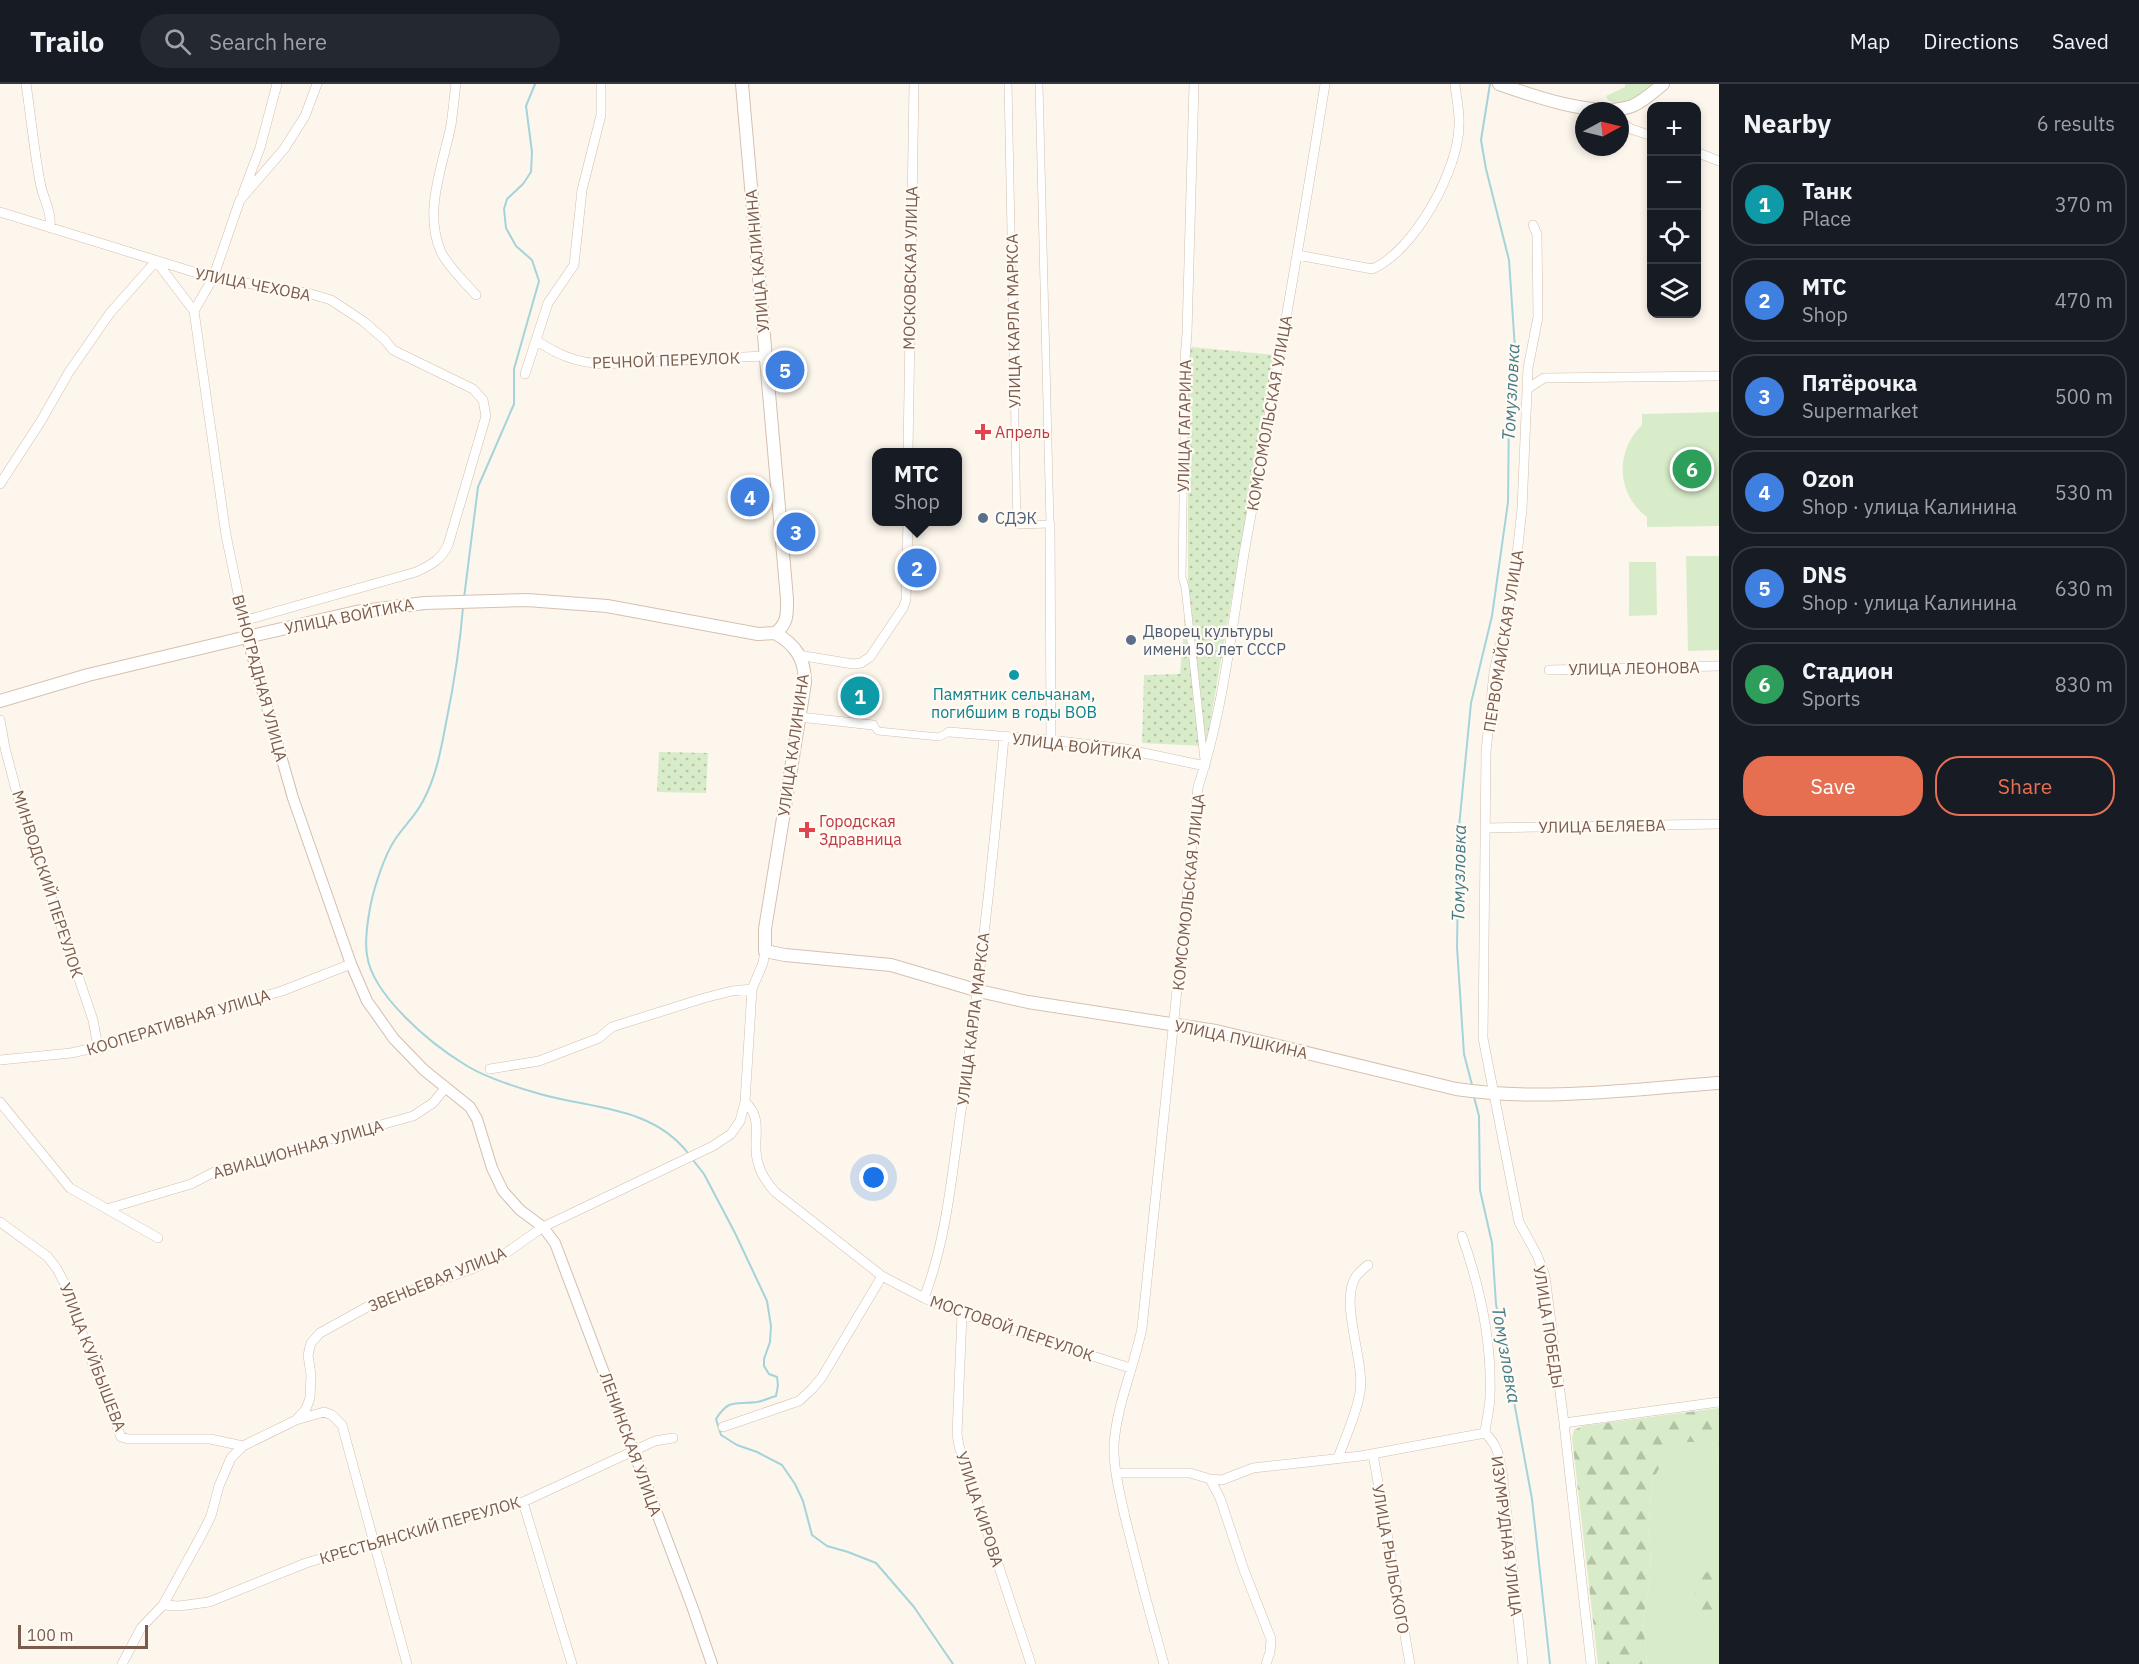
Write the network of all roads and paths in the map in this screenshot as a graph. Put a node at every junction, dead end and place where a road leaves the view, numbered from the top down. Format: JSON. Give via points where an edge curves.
{"nodes":[{"id":1,"x":26,"y":84,"type":"edge"},
{"id":2,"x":277,"y":84,"type":"edge"},
{"id":3,"x":317,"y":84,"type":"edge"},
{"id":4,"x":456,"y":84,"type":"edge"},
{"id":5,"x":601,"y":84,"type":"edge"},
{"id":6,"x":742,"y":84,"type":"edge"},
{"id":7,"x":914,"y":84,"type":"edge"},
{"id":8,"x":1008,"y":84,"type":"edge"},
{"id":9,"x":1039,"y":84,"type":"edge"},
{"id":10,"x":1194,"y":84,"type":"edge"},
{"id":11,"x":1325,"y":84,"type":"edge"},
{"id":12,"x":1455,"y":84,"type":"edge"},
{"id":13,"x":1499,"y":84,"type":"edge"},
{"id":14,"x":1663,"y":84,"type":"edge"},
{"id":15,"x":1575,"y":106,"type":"edge"},
{"id":16,"x":1629,"y":106,"type":"edge"},
{"id":17,"x":1629,"y":128,"type":"edge"},
{"id":18,"x":1647,"y":134,"type":"edge"},
{"id":19,"x":1701,"y":154,"type":"edge"},
{"id":20,"x":1719,"y":160,"type":"edge"},
{"id":21,"x":240,"y":200,"type":"junction"},
{"id":22,"x":0,"y":212,"type":"edge"},
{"id":23,"x":1533,"y":225,"type":"dead end"},
{"id":24,"x":50,"y":228,"type":"junction"},
{"id":25,"x":1298,"y":255,"type":"junction"},
{"id":26,"x":156,"y":261,"type":"junction"},
{"id":27,"x":213,"y":278,"type":"junction"},
{"id":28,"x":476,"y":295,"type":"dead end"},
{"id":29,"x":194,"y":311,"type":"junction"},
{"id":30,"x":536,"y":340,"type":"junction"},
{"id":31,"x":765,"y":356,"type":"junction"},
{"id":32,"x":1185,"y":359,"type":"joint"},
{"id":33,"x":525,"y":374,"type":"dead end"},
{"id":34,"x":1719,"y":376,"type":"edge"},
{"id":35,"x":1527,"y":389,"type":"junction"},
{"id":36,"x":908,"y":448,"type":"edge"},
{"id":37,"x":0,"y":484,"type":"edge"},
{"id":38,"x":1050,"y":524,"type":"junction"},
{"id":39,"x":908,"y":526,"type":"edge"},
{"id":40,"x":243,"y":621,"type":"junction"},
{"id":41,"x":775,"y":633,"type":"junction"},
{"id":42,"x":247,"y":637,"type":"junction"},
{"id":43,"x":798,"y":655,"type":"junction"},
{"id":44,"x":1719,"y":666,"type":"edge"},
{"id":45,"x":1550,"y":670,"type":"dead end"},
{"id":46,"x":0,"y":701,"type":"edge"},
{"id":47,"x":799,"y":717,"type":"junction"},
{"id":48,"x":0,"y":720,"type":"edge"},
{"id":49,"x":873,"y":725,"type":"joint"},
{"id":50,"x":949,"y":732,"type":"joint"},
{"id":51,"x":1004,"y":737,"type":"junction"},
{"id":52,"x":1051,"y":740,"type":"junction"},
{"id":53,"x":1205,"y":766,"type":"junction"},
{"id":54,"x":1719,"y":824,"type":"edge"},
{"id":55,"x":1485,"y":828,"type":"junction"},
{"id":56,"x":765,"y":951,"type":"junction"},
{"id":57,"x":351,"y":964,"type":"junction"},
{"id":58,"x":752,"y":989,"type":"junction"},
{"id":59,"x":979,"y":991,"type":"junction"},
{"id":60,"x":1174,"y":1025,"type":"junction"},
{"id":61,"x":98,"y":1047,"type":"junction"},
{"id":62,"x":0,"y":1060,"type":"edge"},
{"id":63,"x":490,"y":1069,"type":"dead end"},
{"id":64,"x":1719,"y":1083,"type":"edge"},
{"id":65,"x":446,"y":1088,"type":"junction"},
{"id":66,"x":1492,"y":1094,"type":"junction"},
{"id":67,"x":0,"y":1102,"type":"edge"},
{"id":68,"x":745,"y":1102,"type":"junction"},
{"id":69,"x":671,"y":1166,"type":"joint"},
{"id":70,"x":107,"y":1209,"type":"junction"},
{"id":71,"x":0,"y":1222,"type":"edge"},
{"id":72,"x":543,"y":1227,"type":"junction"},
{"id":73,"x":1462,"y":1236,"type":"dead end"},
{"id":74,"x":158,"y":1238,"type":"dead end"},
{"id":75,"x":1368,"y":1265,"type":"dead end"},
{"id":76,"x":882,"y":1276,"type":"junction"},
{"id":77,"x":924,"y":1298,"type":"junction"},
{"id":78,"x":962,"y":1314,"type":"junction"},
{"id":79,"x":1130,"y":1368,"type":"junction"},
{"id":80,"x":1719,"y":1402,"type":"edge"},
{"id":81,"x":296,"y":1420,"type":"junction"},
{"id":82,"x":1564,"y":1423,"type":"junction"},
{"id":83,"x":723,"y":1427,"type":"dead end"},
{"id":84,"x":1485,"y":1433,"type":"junction"},
{"id":85,"x":673,"y":1438,"type":"dead end"},
{"id":86,"x":243,"y":1446,"type":"junction"},
{"id":87,"x":633,"y":1452,"type":"junction"},
{"id":88,"x":1373,"y":1454,"type":"junction"},
{"id":89,"x":1338,"y":1458,"type":"junction"},
{"id":90,"x":1116,"y":1473,"type":"junction"},
{"id":91,"x":1210,"y":1479,"type":"junction"},
{"id":92,"x":523,"y":1502,"type":"junction"},
{"id":93,"x":374,"y":1543,"type":"junction"},
{"id":94,"x":163,"y":1605,"type":"junction"},
{"id":95,"x":122,"y":1664,"type":"edge"},
{"id":96,"x":407,"y":1664,"type":"edge"},
{"id":97,"x":572,"y":1664,"type":"edge"},
{"id":98,"x":712,"y":1664,"type":"edge"},
{"id":99,"x":1031,"y":1664,"type":"edge"},
{"id":100,"x":1164,"y":1664,"type":"edge"},
{"id":101,"x":1266,"y":1664,"type":"edge"},
{"id":102,"x":1410,"y":1664,"type":"edge"},
{"id":103,"x":1523,"y":1664,"type":"edge"},
{"id":104,"x":1591,"y":1664,"type":"edge"}],
"edges":[{"from":1,"to":24,"type":"street","via":[[33,145],[51,216]]},
{"from":2,"to":21,"type":"street","via":[[261,148]]},
{"from":3,"to":21,"type":"street","via":[[305,116],[284,150]]},
{"from":4,"to":28,"type":"street","via":[[433,213],[441,250]]},
{"from":5,"to":30,"type":"street","via":[[601,115],[582,190],[574,265],[548,303]]},
{"from":6,"to":31,"type":"main road","name":"УЛИЦА КАЛИНИНА"},
{"from":7,"to":36,"type":"street","name":"МОСКОВСКАЯ УЛИЦА"},
{"from":8,"to":38,"type":"street","name":"УЛИЦА КАРЛА МАРКСА","via":[[1017,525]]},
{"from":9,"to":38,"type":"street","name":"УЛИЦА КАРЛА МАРКСА"},
{"from":10,"to":32,"type":"street","name":"УЛИЦА ГАГАРИНА"},
{"from":11,"to":25,"type":"street","name":"КОМСОМОЛЬСКАЯ УЛИЦА"},
{"from":12,"to":25,"type":"street","via":[[1460,125],[1456,149],[1437,198],[1393,256],[1372,269]]},
{"from":13,"to":15,"type":"main road"},
{"from":14,"to":16,"type":"main road"},
{"from":17,"to":18,"type":"street"},
{"from":19,"to":20,"type":"street"},
{"from":21,"to":27,"type":"street"},
{"from":22,"to":24,"type":"street","name":"УЛИЦА ЧЕХОВА"},
{"from":23,"to":35,"type":"street","name":"ПЕРВОМАЙСКАЯ УЛИЦА","via":[[1537,234],[1538,317]]},
{"from":24,"to":26,"type":"street","name":"УЛИЦА ЧЕХОВА"},
{"from":25,"to":53,"type":"street","name":"КОМСОМОЛЬСКАЯ УЛИЦА","via":[[1221,704]]},
{"from":26,"to":27,"type":"street","name":"УЛИЦА ЧЕХОВА"},
{"from":26,"to":29,"type":"street"},
{"from":26,"to":37,"type":"street","via":[[111,313],[69,372]]},
{"from":27,"to":29,"type":"street"},
{"from":27,"to":40,"type":"street","name":"УЛИЦА ЧЕХОВА","via":[[331,300],[363,321],[393,350],[473,389],[483,400],[486,416],[448,545],[433,564]]},
{"from":29,"to":40,"type":"street","name":"ВИНОГРАДНАЯ УЛИЦА","via":[[226,535]]},
{"from":30,"to":31,"type":"street","name":"РЕЧНОЙ ПЕРЕУЛОК","via":[[580,363]]},
{"from":30,"to":33,"type":"street"},
{"from":31,"to":41,"type":"main road","name":"УЛИЦА КАЛИНИНА","via":[[787,599],[787,619]]},
{"from":32,"to":53,"type":"street","name":"УЛИЦА ГАГАРИНА","via":[[1182,577]]},
{"from":34,"to":35,"type":"street","via":[[1544,378]]},
{"from":35,"to":55,"type":"street","name":"ПЕРВОМАЙСКАЯ УЛИЦА","via":[[1522,509],[1514,582],[1494,672],[1486,752]]},
{"from":38,"to":52,"type":"street","name":"УЛИЦА КАРЛА МАРКСА"},
{"from":39,"to":43,"type":"street","via":[[906,600],[870,657],[853,664]]},
{"from":40,"to":42,"type":"street","name":"ВИНОГРАДНАЯ УЛИЦА"},
{"from":41,"to":42,"type":"main road","name":"УЛИЦА ВОЙТИКА","via":[[758,634],[607,606],[482,600],[356,612]]},
{"from":41,"to":43,"type":"main road","name":"УЛИЦА КАЛИНИНА","via":[[787,640]]},
{"from":42,"to":46,"type":"main road","name":"УЛИЦА ВОЙТИКА"},
{"from":42,"to":57,"type":"street","name":"ВИНОГРАДНАЯ УЛИЦА","via":[[293,798]]},
{"from":43,"to":47,"type":"main road","name":"УЛИЦА КАЛИНИНА","via":[[805,668]]},
{"from":44,"to":45,"type":"street","name":"УЛИЦА ЛЕОНОВА"},
{"from":47,"to":49,"type":"street"},
{"from":47,"to":56,"type":"main road","name":"УЛИЦА КАЛИНИНА","via":[[765,929]]},
{"from":48,"to":61,"type":"street","name":"МИНВОДСКИЙ ПЕРЕУЛОК","via":[[20,805],[93,1020]]},
{"from":49,"to":50,"type":"street","via":[[878,731],[939,737]]},
{"from":50,"to":51,"type":"street","name":"УЛИЦА ВОЙТИКА"},
{"from":51,"to":52,"type":"street","name":"УЛИЦА ВОЙТИКА"},
{"from":51,"to":59,"type":"street","name":"УЛИЦА КАРЛА МАРКСА"},
{"from":52,"to":53,"type":"street","name":"УЛИЦА ВОЙТИКА","via":[[1125,749]]},
{"from":53,"to":60,"type":"street","name":"КОМСОМОЛЬСКАЯ УЛИЦА","via":[[1198,788]]},
{"from":54,"to":55,"type":"street","name":"УЛИЦА БЕЛЯЕВА"},
{"from":55,"to":66,"type":"street","name":"ПЕРВОМАЙСКАЯ УЛИЦА","via":[[1483,1038]]},
{"from":56,"to":58,"type":"street","name":"УЛИЦА КАЛИНИНА"},
{"from":56,"to":59,"type":"main road","name":"УЛИЦА ПУШКИНА","via":[[891,965]]},
{"from":57,"to":61,"type":"street","name":"КООПЕРАТИВНАЯ УЛИЦА","via":[[282,991]]},
{"from":57,"to":65,"type":"street","name":"ВИНОГРАДНАЯ УЛИЦА","via":[[367,1001],[394,1039]]},
{"from":58,"to":63,"type":"street","via":[[704,998],[612,1027],[599,1038],[539,1061]]},
{"from":58,"to":68,"type":"street","name":"УЛИЦА КАЛИНИНА"},
{"from":59,"to":60,"type":"main road","name":"УЛИЦА ПУШКИНА"},
{"from":59,"to":77,"type":"street","name":"УЛИЦА КАРЛА МАРКСА","via":[[946,1214]]},
{"from":60,"to":66,"type":"main road","name":"УЛИЦА ПУШКИНА","via":[[1216,1031],[1456,1089]]},
{"from":60,"to":79,"type":"street","name":"КОМСОМОЛЬСКАЯ УЛИЦА","via":[[1142,1328]]},
{"from":61,"to":62,"type":"street","name":"КООПЕРАТИВНАЯ УЛИЦА"},
{"from":64,"to":66,"type":"main road","name":"УЛИЦА ПУШКИНА"},
{"from":65,"to":70,"type":"street","name":"АВИАЦИОННАЯ УЛИЦА","via":[[433,1103],[412,1116],[216,1172],[191,1184]]},
{"from":65,"to":72,"type":"street","name":"ВИНОГРАДНАЯ УЛИЦА","via":[[470,1107],[477,1119],[503,1191]]},
{"from":66,"to":82,"type":"street","name":"УЛИЦА ПОБЕДЫ","via":[[1518,1222],[1545,1276]]},
{"from":67,"to":70,"type":"street","via":[[70,1188]]},
{"from":68,"to":69,"type":"street","name":"УЛИЦА КАЛИНИНА","via":[[740,1121],[731,1134]]},
{"from":68,"to":76,"type":"street","name":"МОСТОВОЙ ПЕРЕУЛОК","via":[[757,1117],[756,1150],[763,1177],[775,1192]]},
{"from":69,"to":72,"type":"street","name":"ЗВЕНЬЕВАЯ УЛИЦА"},
{"from":70,"to":74,"type":"street"},
{"from":71,"to":86,"type":"street","name":"УЛИЦА КУЙБЫШЕВА","via":[[48,1257],[57,1269],[121,1437],[210,1439]]},
{"from":72,"to":81,"type":"street","name":"ЗВЕНЬЕВАЯ УЛИЦА","via":[[506,1253],[367,1307],[320,1334],[311,1343],[308,1355],[311,1375],[306,1409]]},
{"from":72,"to":87,"type":"street","name":"ЛЕНИНСКАЯ УЛИЦА","via":[[565,1264]]},
{"from":73,"to":84,"type":"street","name":"ИЗУМРУДНАЯ УЛИЦА","via":[[1477,1280],[1488,1343],[1490,1398]]},
{"from":75,"to":89,"type":"street","via":[[1352,1284],[1360,1393]]},
{"from":76,"to":77,"type":"street","name":"МОСТОВОЙ ПЕРЕУЛОК"},
{"from":76,"to":83,"type":"street","via":[[812,1389],[798,1401]]},
{"from":77,"to":78,"type":"street","name":"МОСТОВОЙ ПЕРЕУЛОК"},
{"from":78,"to":79,"type":"street","name":"МОСТОВОЙ ПЕРЕУЛОК"},
{"from":78,"to":99,"type":"street","name":"УЛИЦА КИРОВА","via":[[959,1446]]},
{"from":79,"to":90,"type":"street","name":"КОМСОМОЛЬСКАЯ УЛИЦА","via":[[1114,1444]]},
{"from":80,"to":82,"type":"street"},
{"from":81,"to":86,"type":"street"},
{"from":81,"to":93,"type":"street","via":[[324,1412],[342,1425]]},
{"from":82,"to":104,"type":"street","name":"УЛИЦА ПОБЕДЫ"},
{"from":84,"to":88,"type":"street"},
{"from":84,"to":103,"type":"street","name":"ИЗУМРУДНАЯ УЛИЦА","via":[[1494,1441],[1501,1470]]},
{"from":85,"to":87,"type":"street","name":"КРЕСТЬЯНСКИЙ ПЕРЕУЛОК","via":[[655,1441]]},
{"from":86,"to":94,"type":"street","via":[[231,1458],[211,1516]]},
{"from":87,"to":92,"type":"street","name":"КРЕСТЬЯНСКИЙ ПЕРЕУЛОК"},
{"from":87,"to":98,"type":"street","name":"ЛЕНИНСКАЯ УЛИЦА"},
{"from":88,"to":89,"type":"street"},
{"from":88,"to":102,"type":"street","name":"УЛИЦА РЫЛЬСКОГО"},
{"from":89,"to":91,"type":"street","via":[[1253,1468],[1222,1480]]},
{"from":90,"to":91,"type":"street","via":[[1190,1473]]},
{"from":90,"to":100,"type":"street","name":"КОМСОМОЛЬСКАЯ УЛИЦА"},
{"from":91,"to":101,"type":"street","via":[[1271,1638]]},
{"from":92,"to":93,"type":"street","name":"КРЕСТЬЯНСКИЙ ПЕРЕУЛОК"},
{"from":92,"to":97,"type":"street"},
{"from":93,"to":94,"type":"street","name":"КРЕСТЬЯНСКИЙ ПЕРЕУЛОК","via":[[306,1563],[209,1602]]},
{"from":93,"to":96,"type":"street"},
{"from":94,"to":95,"type":"street","via":[[141,1628]]}]}
